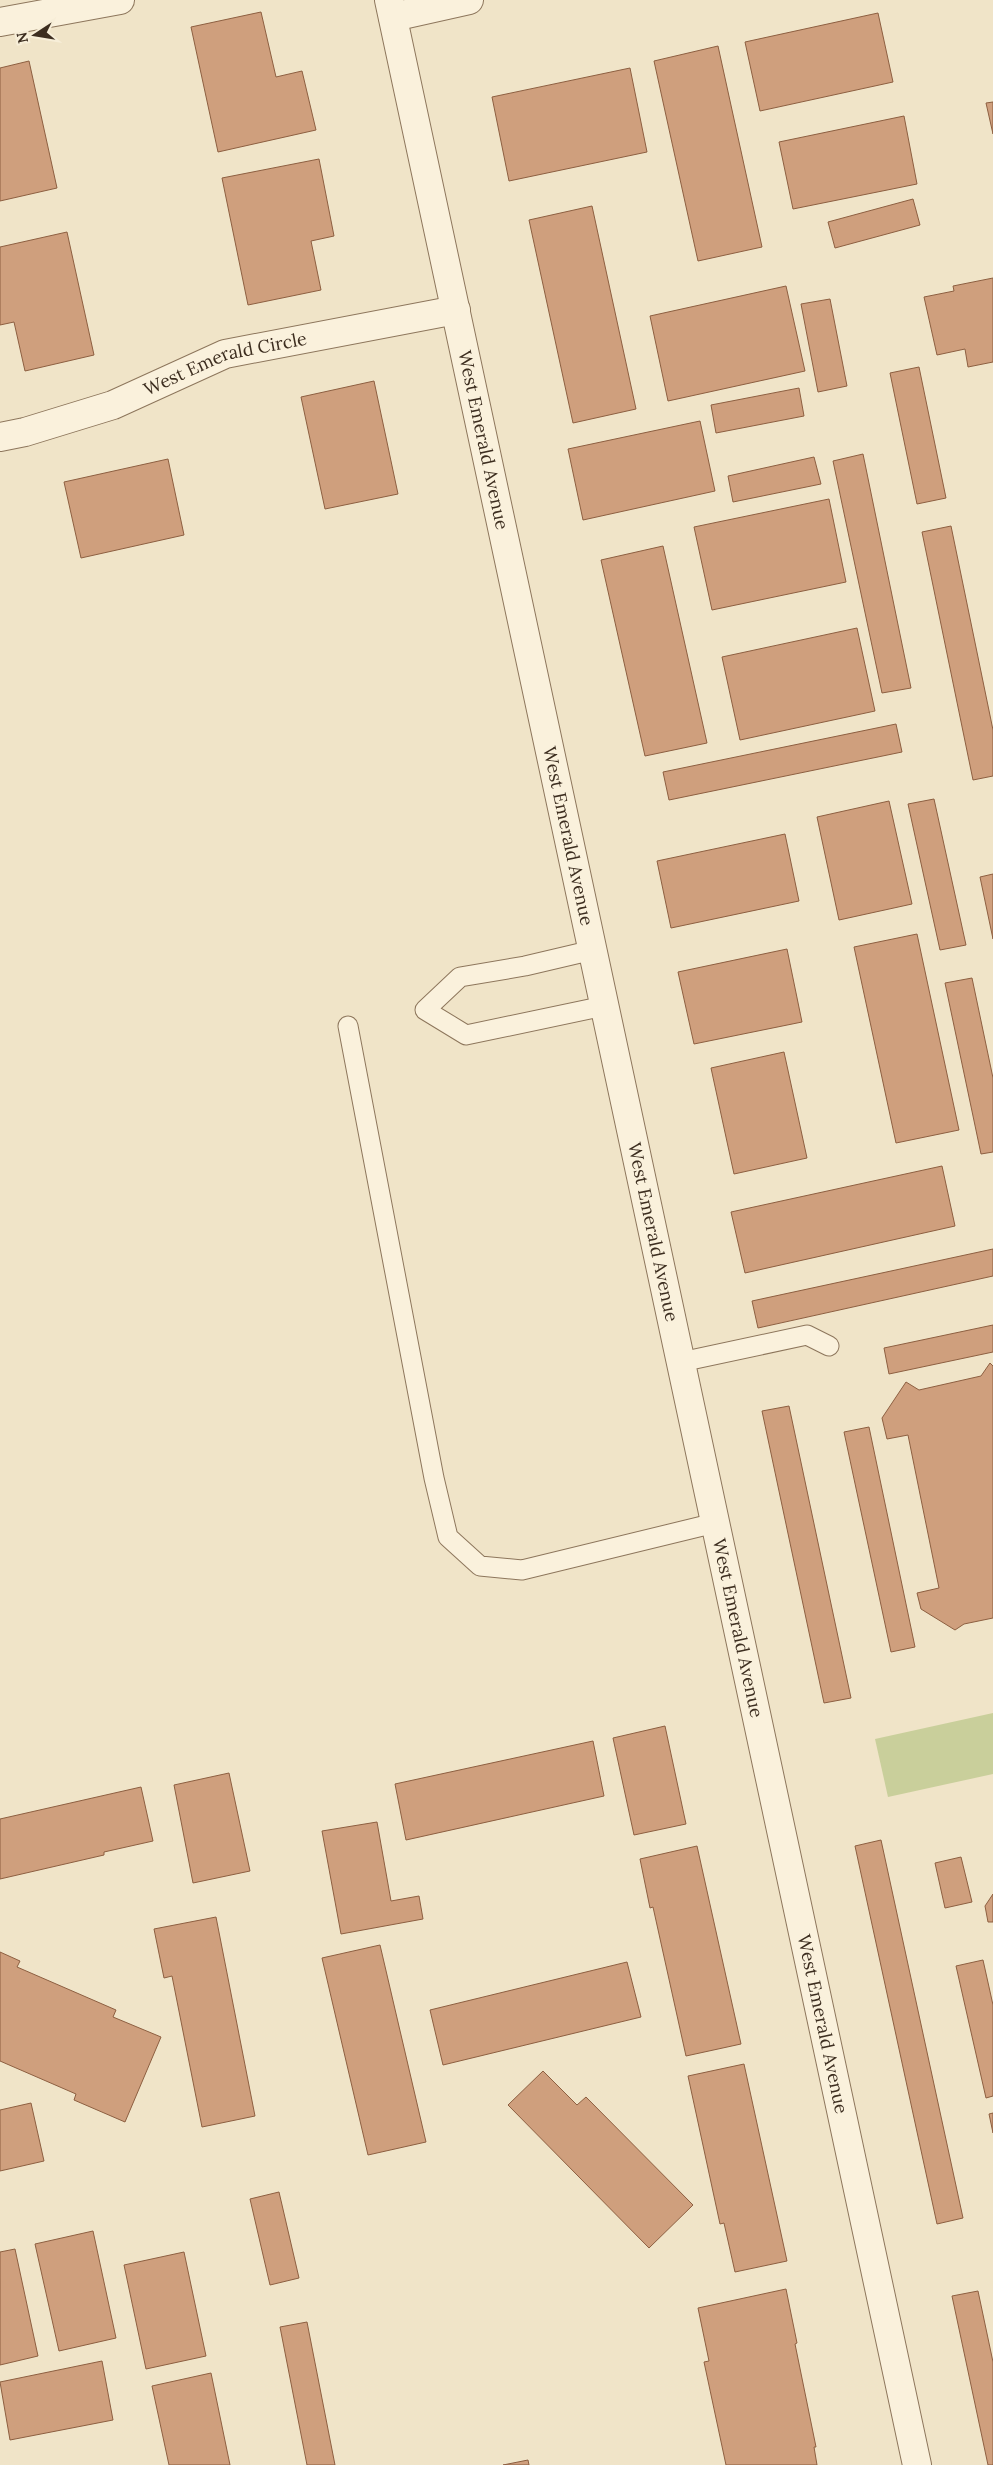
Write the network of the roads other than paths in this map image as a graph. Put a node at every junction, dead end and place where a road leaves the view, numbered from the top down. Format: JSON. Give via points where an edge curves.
{"nodes":[{"id":1,"x":120,"y":0,"type":"edge"},
{"id":2,"x":469,"y":0,"type":"edge"},
{"id":3,"x":391,"y":8,"type":"edge"},
{"id":4,"x":0,"y":22,"type":"edge"},
{"id":5,"x":456,"y":310,"type":"junction"},
{"id":6,"x":0,"y":437,"type":"edge"},
{"id":7,"x":593,"y":950,"type":"junction"},
{"id":8,"x":604,"y":1006,"type":"junction"},
{"id":9,"x":348,"y":1026,"type":"dead end"},
{"id":10,"x":829,"y":1346,"type":"dead end"},
{"id":11,"x":680,"y":1362,"type":"junction"},
{"id":12,"x":715,"y":1523,"type":"junction"},
{"id":13,"x":917,"y":2465,"type":"edge"}],
"edges":[{"from":1,"to":4,"type":"street"},
{"from":2,"to":3,"type":"street"},
{"from":3,"to":5,"type":"street","name":"West Emerald Avenue"},
{"from":5,"to":6,"type":"street","name":"West Emerald Circle","via":[[225,354],[112,405]]},
{"from":5,"to":7,"type":"street","name":"West Emerald Avenue"},
{"from":7,"to":8,"type":"street","name":"West Emerald Avenue"},
{"from":7,"to":8,"type":"lane","via":[[460,977],[425,1010],[466,1035]]},
{"from":8,"to":11,"type":"street","name":"West Emerald Avenue"},
{"from":9,"to":12,"type":"lane","via":[[448,1537],[480,1566],[522,1570]]},
{"from":10,"to":11,"type":"lane","via":[[807,1335]]},
{"from":11,"to":12,"type":"street","name":"West Emerald Avenue"},
{"from":12,"to":13,"type":"street","name":"West Emerald Avenue"}]}
